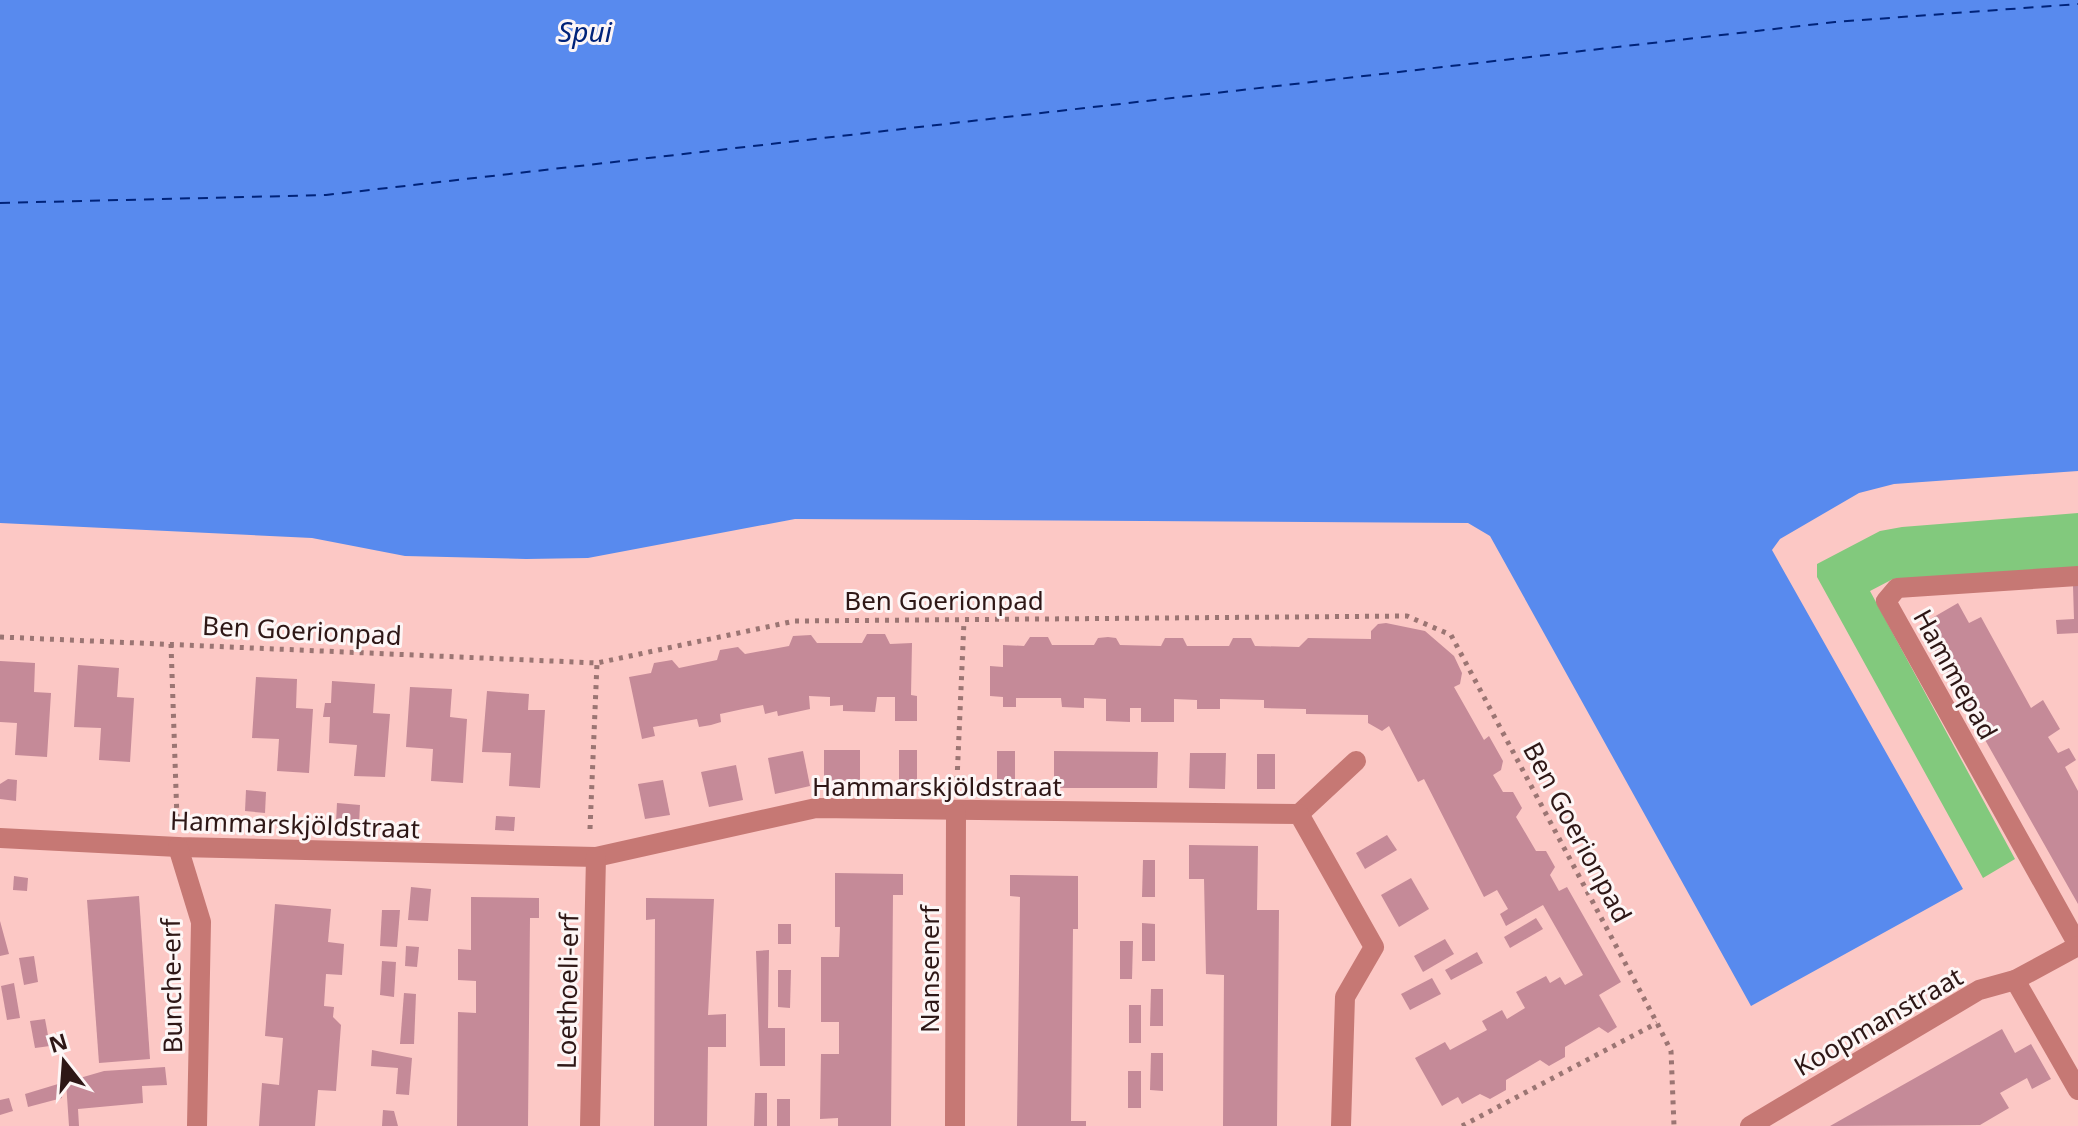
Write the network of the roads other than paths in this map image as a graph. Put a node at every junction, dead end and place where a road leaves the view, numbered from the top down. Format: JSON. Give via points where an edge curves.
{"nodes":[{"id":1,"x":2078,"y":576,"type":"edge"},
{"id":2,"x":1356,"y":761,"type":"dead end"},
{"id":3,"x":956,"y":812,"type":"junction"},
{"id":4,"x":1299,"y":814,"type":"junction"},
{"id":5,"x":0,"y":838,"type":"edge"},
{"id":6,"x":178,"y":847,"type":"junction"},
{"id":7,"x":596,"y":857,"type":"junction"},
{"id":8,"x":2078,"y":946,"type":"edge"},
{"id":9,"x":2015,"y":980,"type":"junction"},
{"id":10,"x":2078,"y":1090,"type":"edge"},
{"id":11,"x":197,"y":1126,"type":"edge"},
{"id":12,"x":590,"y":1126,"type":"edge"},
{"id":13,"x":955,"y":1126,"type":"edge"},
{"id":14,"x":1341,"y":1126,"type":"edge"},
{"id":15,"x":1750,"y":1126,"type":"edge"}],
"edges":[{"from":1,"to":8,"type":"street","name":"Hammepad","via":[[1897,588],[1886,601]]},
{"from":2,"to":4,"type":"street"},
{"from":3,"to":4,"type":"street","name":"Hammarskjöldstraat"},
{"from":3,"to":7,"type":"street","name":"Hammarskjöldstraat","via":[[816,808]]},
{"from":3,"to":13,"type":"street","name":"Nansenerf"},
{"from":4,"to":14,"type":"street","via":[[1374,947],[1345,997]]},
{"from":5,"to":6,"type":"street","name":"Hammarskjöldstraat"},
{"from":6,"to":7,"type":"street","name":"Hammarskjöldstraat"},
{"from":6,"to":11,"type":"street","name":"Bunche-erf","via":[[201,922]]},
{"from":7,"to":12,"type":"street","name":"Loethoeli-erf"},
{"from":8,"to":9,"type":"street","name":"Koopmanstraat"},
{"from":9,"to":10,"type":"street"},
{"from":9,"to":15,"type":"street","name":"Koopmanstraat","via":[[1979,990]]}]}
